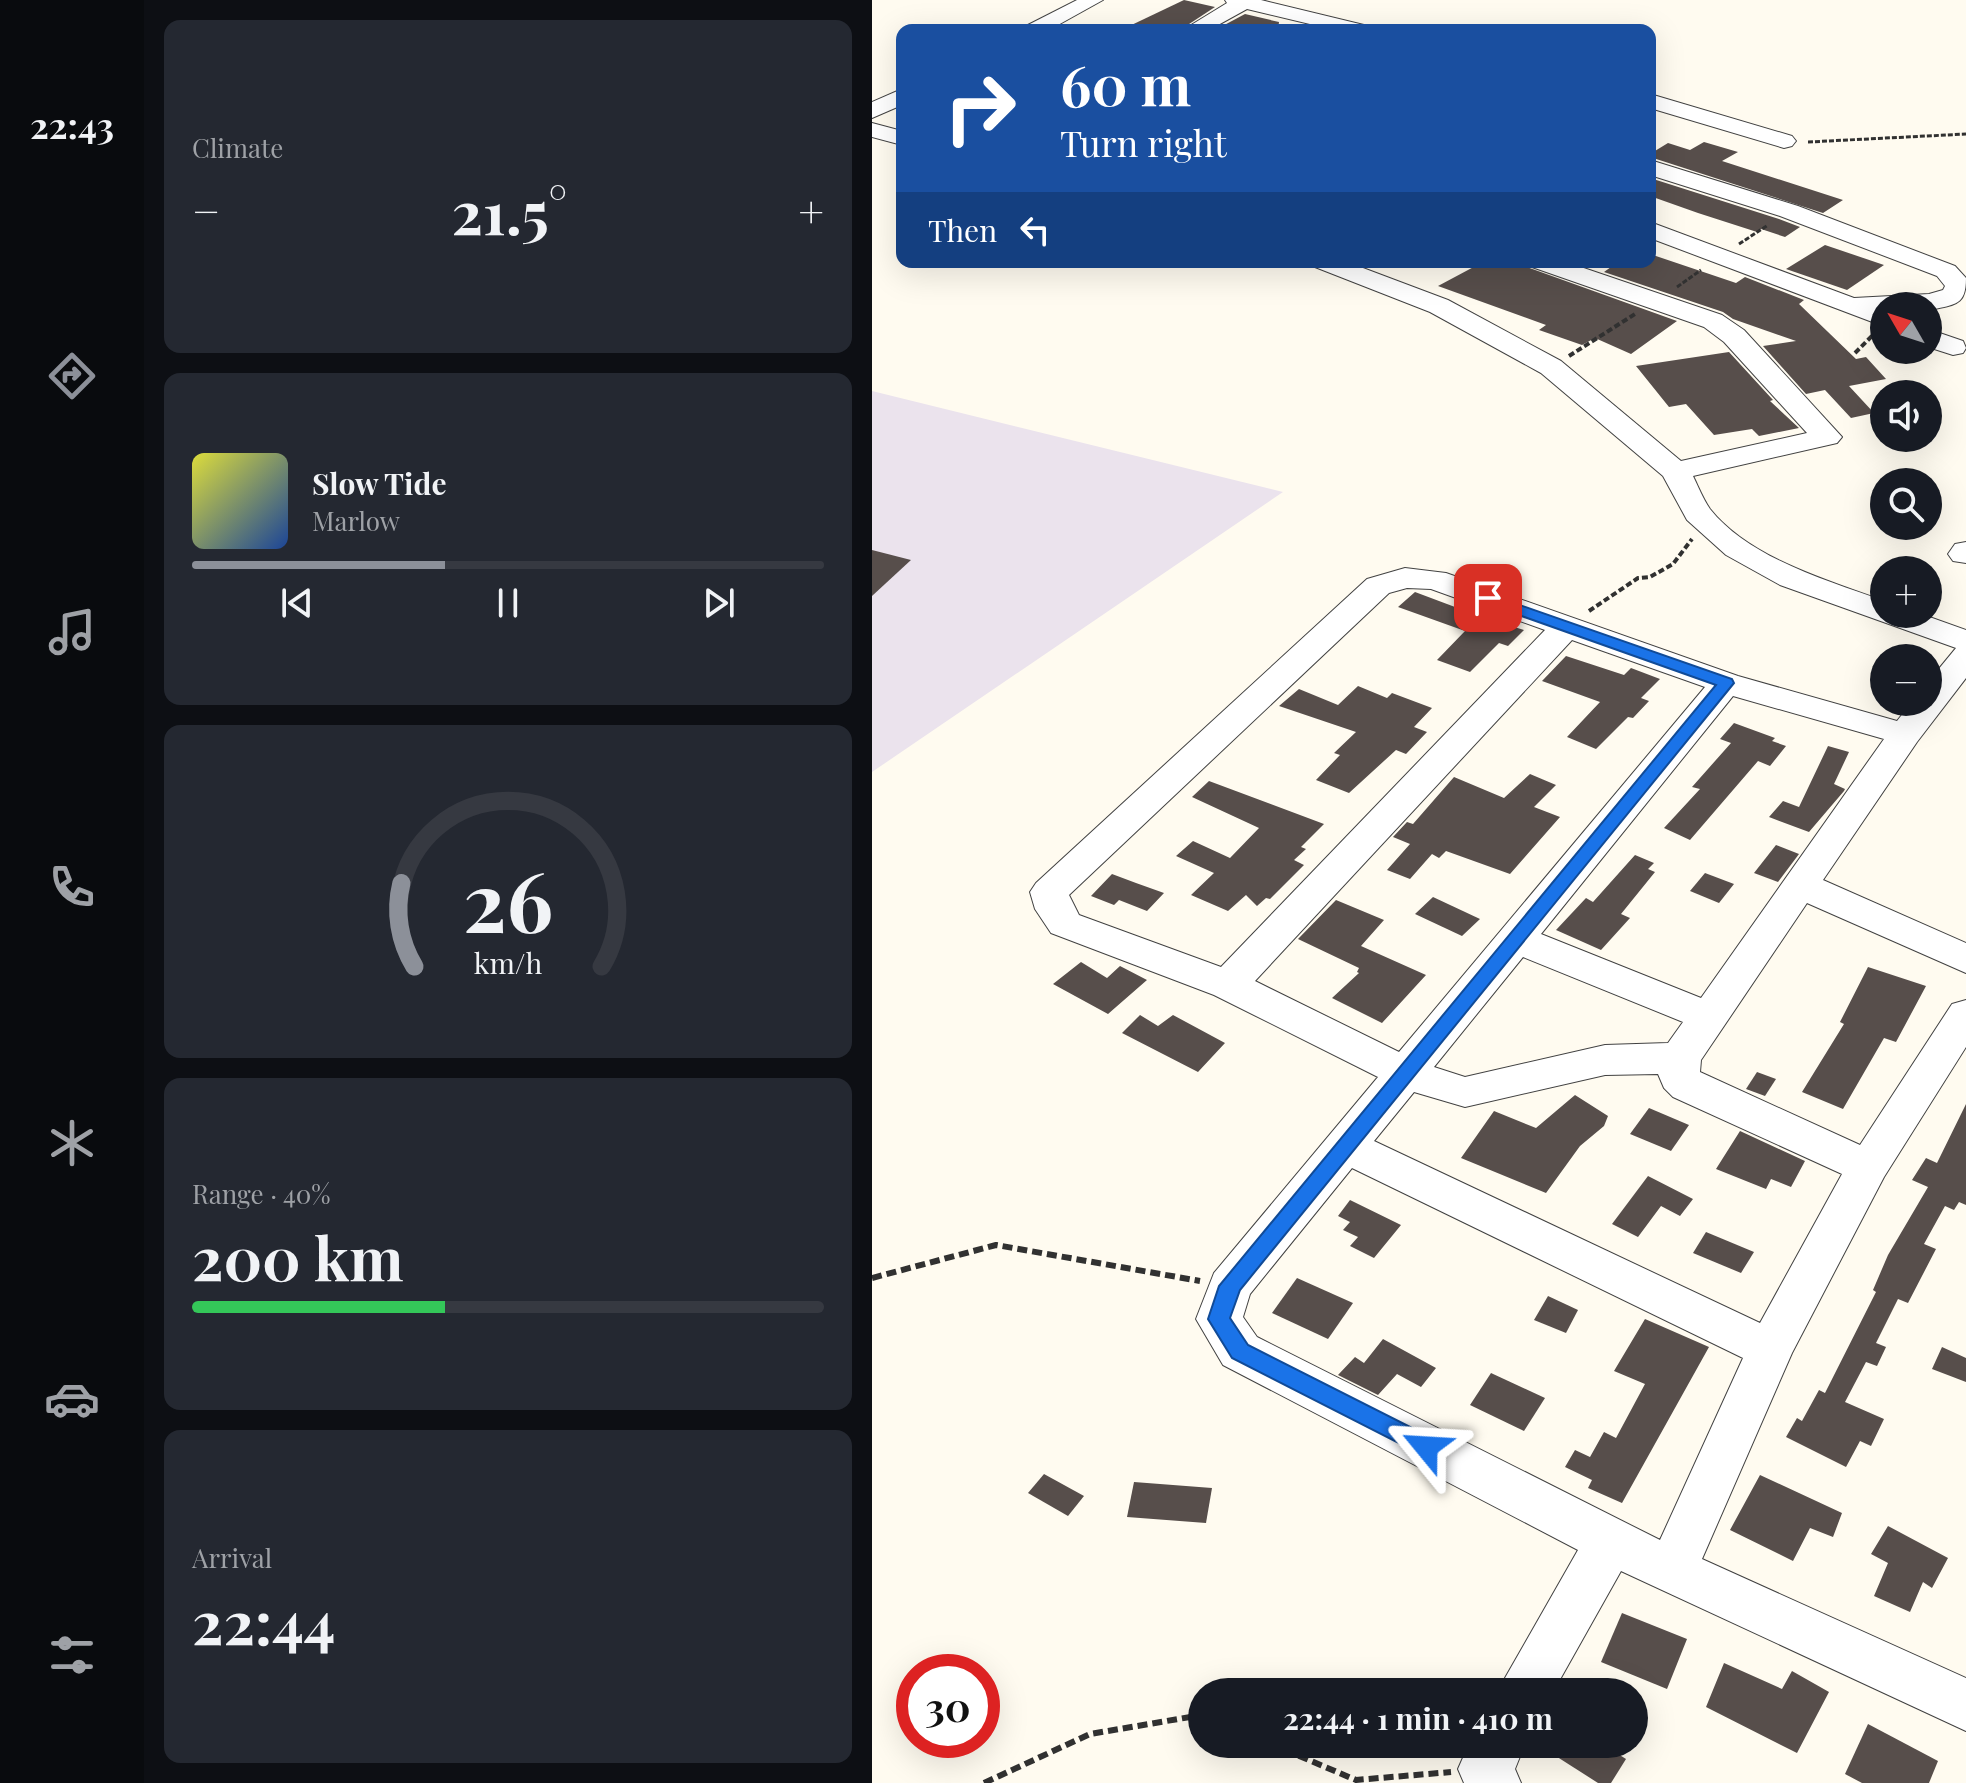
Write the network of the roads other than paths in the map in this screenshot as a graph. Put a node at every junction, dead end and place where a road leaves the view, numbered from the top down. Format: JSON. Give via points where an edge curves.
{"nodes":[{"id":1,"x":1093,"y":0,"type":"edge"},
{"id":2,"x":1240,"y":1,"type":"edge"},
{"id":3,"x":1045,"y":24,"type":"edge"},
{"id":4,"x":1204,"y":24,"type":"edge"},
{"id":5,"x":1336,"y":24,"type":"edge"},
{"id":6,"x":896,"y":99,"type":"edge"},
{"id":7,"x":1656,"y":103,"type":"edge"},
{"id":8,"x":872,"y":111,"type":"edge"},
{"id":9,"x":872,"y":130,"type":"edge"},
{"id":10,"x":896,"y":136,"type":"edge"},
{"id":11,"x":1784,"y":141,"type":"road end"},
{"id":12,"x":1656,"y":169,"type":"edge"},
{"id":13,"x":1656,"y":231,"type":"edge"},
{"id":14,"x":1340,"y":268,"type":"edge"},
{"id":15,"x":1374,"y":268,"type":"edge"},
{"id":16,"x":1558,"y":268,"type":"edge"},
{"id":17,"x":1359,"y":275,"type":"junction"},
{"id":18,"x":1853,"y":306,"type":"junction"},
{"id":19,"x":1870,"y":313,"type":"edge"},
{"id":20,"x":1675,"y":471,"type":"junction"},
{"id":21,"x":1870,"y":607,"type":"edge"},
{"id":22,"x":1567,"y":626,"type":"junction"},
{"id":23,"x":1929,"y":628,"type":"edge"},
{"id":24,"x":1966,"y":641,"type":"edge"},
{"id":25,"x":1966,"y":656,"type":"edge"},
{"id":26,"x":1726,"y":683,"type":"junction"},
{"id":27,"x":1905,"y":734,"type":"junction"},
{"id":28,"x":1800,"y":885,"type":"junction"},
{"id":29,"x":1517,"y":939,"type":"junction"},
{"id":30,"x":1966,"y":959,"type":"edge"},
{"id":31,"x":1228,"y":985,"type":"junction"},
{"id":32,"x":1966,"y":1014,"type":"edge"},
{"id":33,"x":1709,"y":1017,"type":"junction"},
{"id":34,"x":1680,"y":1058,"type":"junction"},
{"id":35,"x":1407,"y":1074,"type":"junction"},
{"id":36,"x":1347,"y":1147,"type":"junction"},
{"id":37,"x":1868,"y":1167,"type":"junction"},
{"id":38,"x":1770,"y":1349,"type":"junction"},
{"id":39,"x":1611,"y":1542,"type":"junction"},
{"id":40,"x":1673,"y":1568,"type":"junction"},
{"id":41,"x":1532,"y":1678,"type":"edge"},
{"id":42,"x":1964,"y":1698,"type":"edge"}],
"edges":[{"from":1,"to":3,"type":"street"},
{"from":2,"to":4,"type":"street"},
{"from":2,"to":5,"type":"street"},
{"from":6,"to":8,"type":"street"},
{"from":7,"to":11,"type":"street"},
{"from":9,"to":10,"type":"street"},
{"from":12,"to":18,"type":"street","via":[[1789,211],[1946,271],[1958,285],[1953,295],[1931,302]]},
{"from":13,"to":18,"type":"street"},
{"from":14,"to":17,"type":"street"},
{"from":15,"to":17,"type":"street"},
{"from":16,"to":20,"type":"street","via":[[1713,321],[1734,336],[1827,437]]},
{"from":17,"to":20,"type":"street","via":[[1439,306],[1551,367]]},
{"from":18,"to":19,"type":"street"},
{"from":20,"to":21,"type":"street","via":[[1698,514],[1737,548],[1791,578]]},
{"from":22,"to":26,"type":"street"},
{"from":22,"to":31,"type":"street"},
{"from":22,"to":31,"type":"street","via":[[1435,580],[1405,578],[1378,586],[1049,892],[1065,924]]},
{"from":23,"to":24,"type":"street"},
{"from":25,"to":27,"type":"street"},
{"from":26,"to":27,"type":"street"},
{"from":26,"to":29,"type":"street"},
{"from":27,"to":28,"type":"street"},
{"from":28,"to":30,"type":"street"},
{"from":28,"to":33,"type":"street"},
{"from":29,"to":33,"type":"street"},
{"from":29,"to":35,"type":"street"},
{"from":31,"to":35,"type":"street"},
{"from":32,"to":37,"type":"street"},
{"from":33,"to":34,"type":"street"},
{"from":34,"to":35,"type":"street","via":[[1605,1060],[1465,1092]]},
{"from":34,"to":37,"type":"street","via":[[1679,1077],[1688,1086]]},
{"from":35,"to":36,"type":"street"},
{"from":36,"to":38,"type":"street"},
{"from":36,"to":39,"type":"street","via":[[1230,1286],[1219,1319],[1240,1351]]},
{"from":37,"to":38,"type":"street"},
{"from":38,"to":40,"type":"street"},
{"from":39,"to":40,"type":"street"},
{"from":39,"to":41,"type":"street"},
{"from":40,"to":42,"type":"street"}]}
